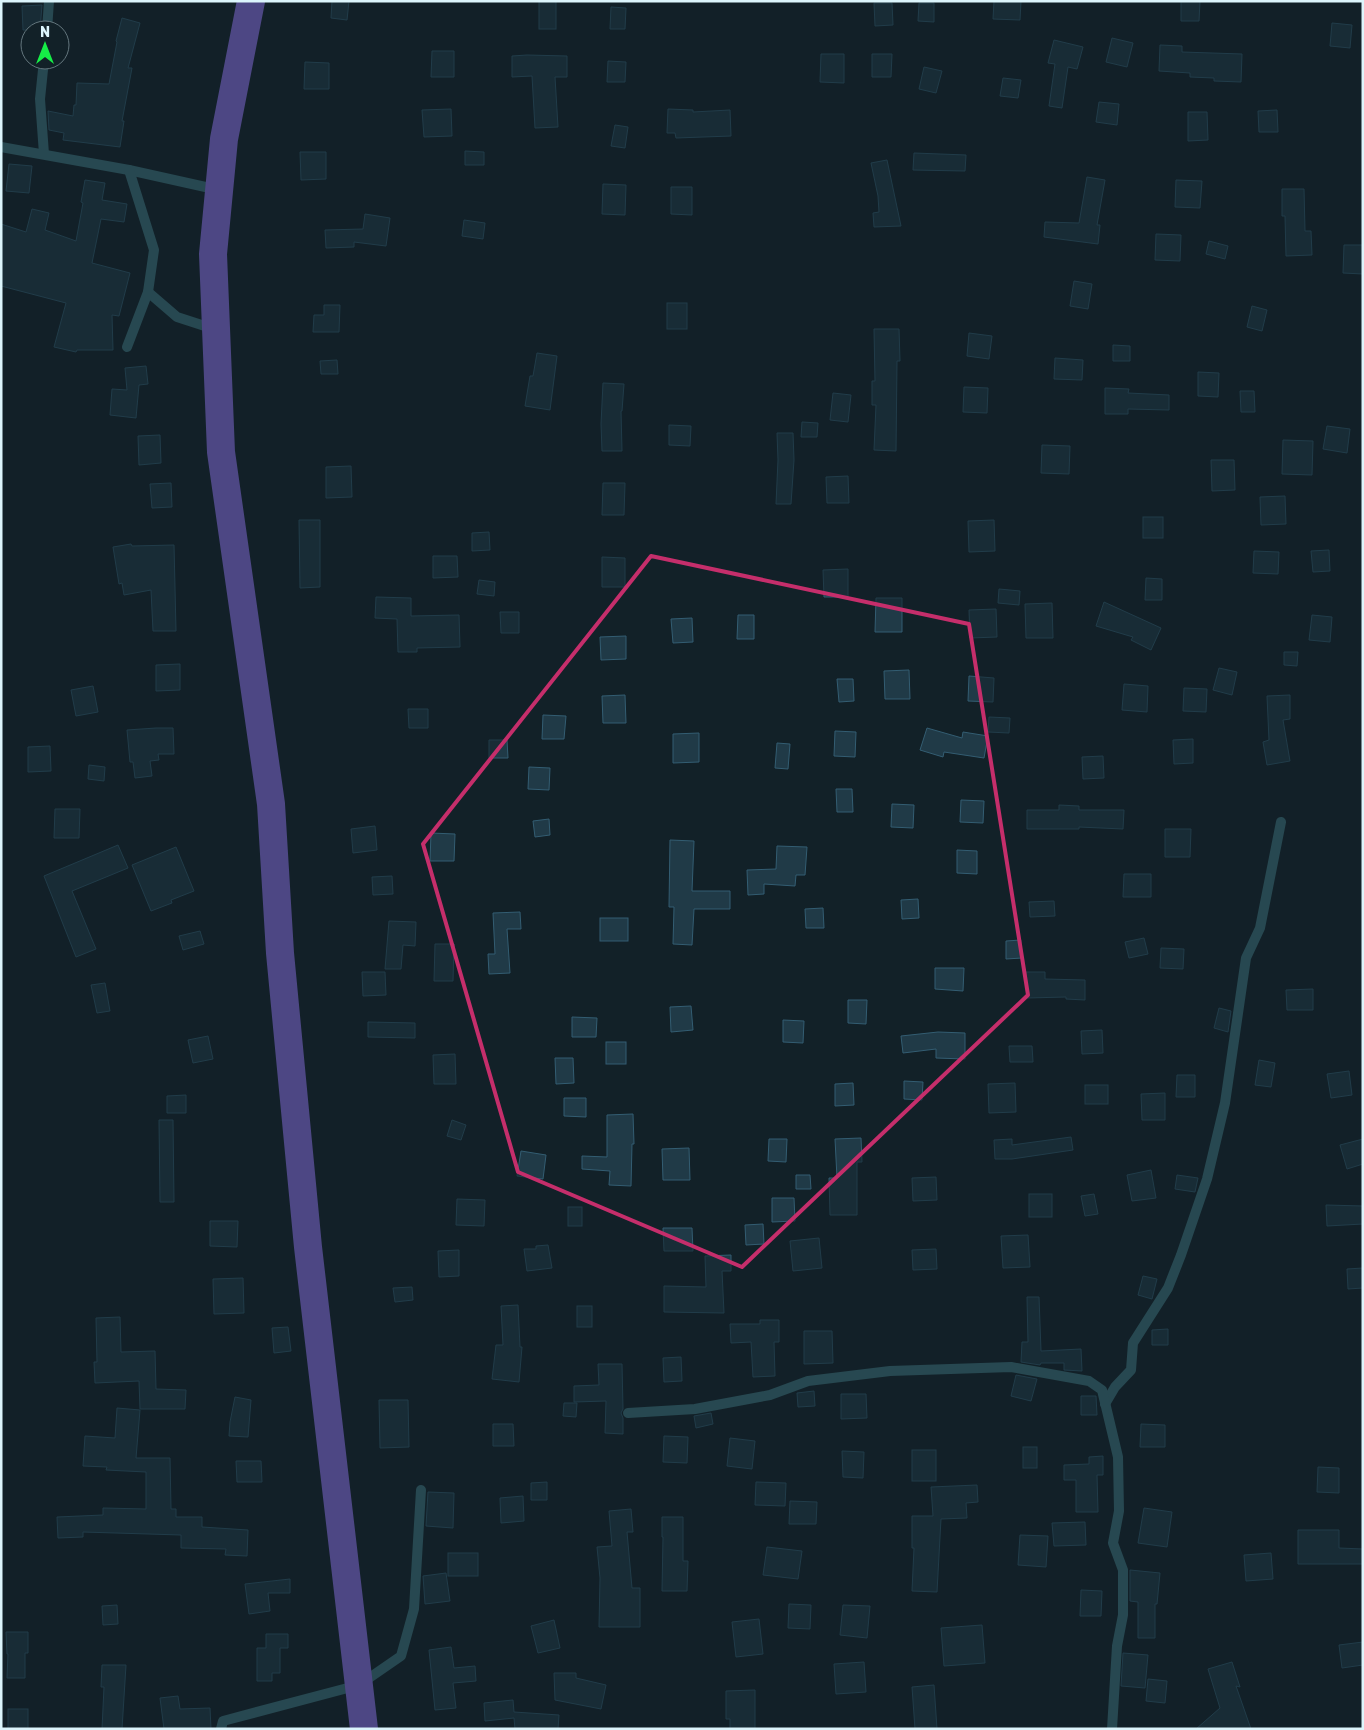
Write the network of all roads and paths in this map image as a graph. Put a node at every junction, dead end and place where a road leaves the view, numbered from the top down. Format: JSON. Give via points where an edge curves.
{"nodes":[{"id":1,"x":49,"y":1,"type":"edge"},
{"id":2,"x":251,"y":1,"type":"edge"},
{"id":3,"x":48,"y":20,"type":"edge"},
{"id":4,"x":43,"y":70,"type":"edge"},
{"id":5,"x":1,"y":147,"type":"edge"},
{"id":6,"x":44,"y":154,"type":"junction"},
{"id":7,"x":129,"y":170,"type":"junction"},
{"id":8,"x":219,"y":190,"type":"junction"},
{"id":9,"x":148,"y":292,"type":"junction"},
{"id":10,"x":216,"y":330,"type":"junction"},
{"id":11,"x":127,"y":347,"type":"dead end"},
{"id":12,"x":1281,"y":822,"type":"dead end"},
{"id":13,"x":1105,"y":1404,"type":"junction"},
{"id":14,"x":628,"y":1413,"type":"dead end"},
{"id":15,"x":421,"y":1490,"type":"dead end"},
{"id":16,"x":359,"y":1684,"type":"junction"},
{"id":17,"x":221,"y":1729,"type":"edge"},
{"id":18,"x":364,"y":1729,"type":"edge"},
{"id":19,"x":1112,"y":1729,"type":"edge"}],
"edges":[{"from":1,"to":3,"type":"street"},
{"from":2,"to":8,"type":"highway","via":[[224,139]]},
{"from":4,"to":6,"type":"street","via":[[40,99]]},
{"from":5,"to":6,"type":"street"},
{"from":6,"to":7,"type":"street"},
{"from":7,"to":8,"type":"street"},
{"from":7,"to":9,"type":"street","via":[[154,250]]},
{"from":8,"to":10,"type":"highway","via":[[213,254]]},
{"from":9,"to":10,"type":"street","via":[[177,317]]},
{"from":9,"to":11,"type":"street"},
{"from":10,"to":16,"type":"highway","via":[[221,452],[271,804],[280,953],[308,1246]]},
{"from":12,"to":13,"type":"street","via":[[1260,928],[1246,958],[1225,1103],[1207,1179],[1168,1288],[1133,1344],[1131,1370]]},
{"from":13,"to":14,"type":"street","via":[[1102,1390],[1090,1381],[1011,1366],[890,1371],[808,1381],[770,1395],[695,1409]]},
{"from":13,"to":19,"type":"street","via":[[1118,1457],[1119,1511],[1113,1543],[1123,1570],[1123,1615],[1117,1646]]},
{"from":15,"to":16,"type":"street","via":[[414,1608],[401,1656]]},
{"from":16,"to":17,"type":"street","via":[[223,1721]]},
{"from":16,"to":18,"type":"highway"}]}
